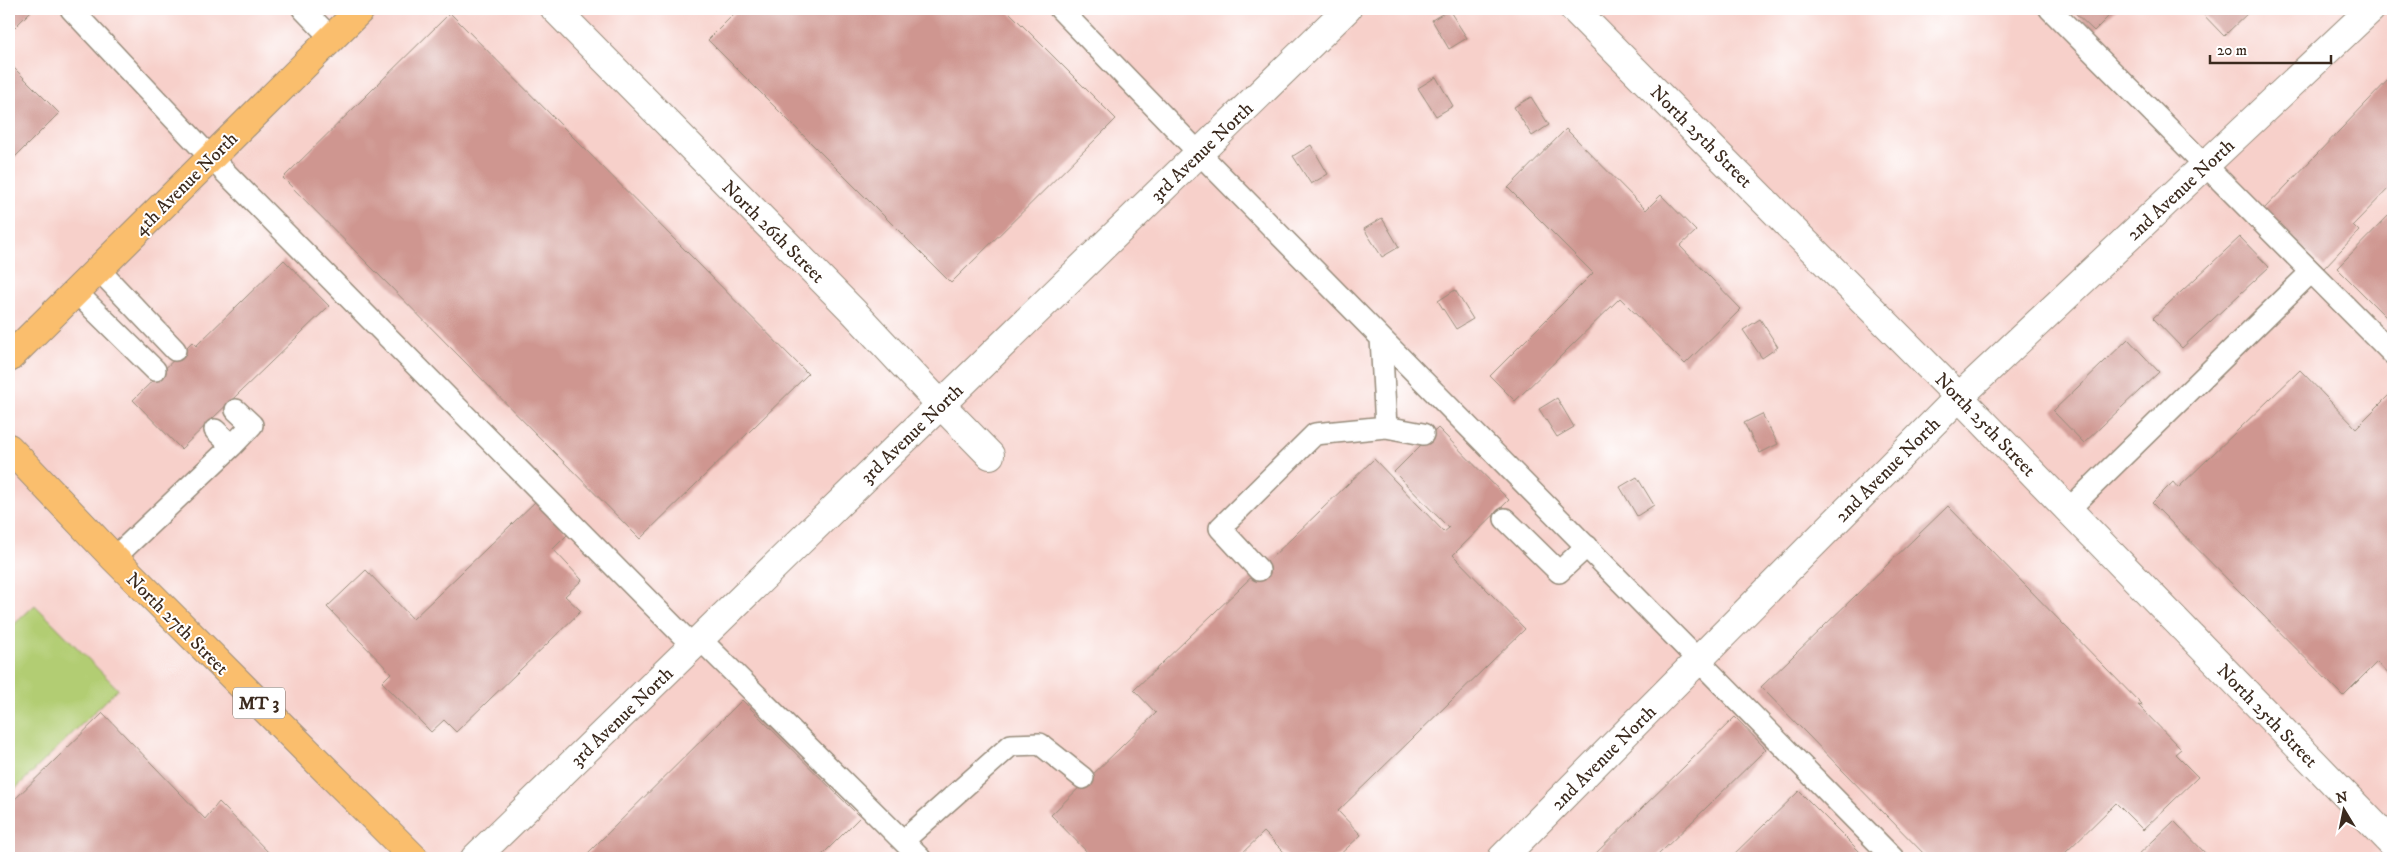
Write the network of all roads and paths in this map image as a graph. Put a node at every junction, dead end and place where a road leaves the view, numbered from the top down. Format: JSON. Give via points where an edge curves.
{"nodes":[{"id":1,"x":71,"y":9,"type":"edge"},
{"id":2,"x":303,"y":9,"type":"edge"},
{"id":3,"x":361,"y":9,"type":"edge"},
{"id":4,"x":555,"y":9,"type":"edge"},
{"id":5,"x":1060,"y":9,"type":"edge"},
{"id":6,"x":1347,"y":9,"type":"edge"},
{"id":7,"x":1574,"y":9,"type":"edge"},
{"id":8,"x":2050,"y":9,"type":"edge"},
{"id":9,"x":2371,"y":9,"type":"edge"},
{"id":10,"x":331,"y":38,"type":"junction"},
{"id":11,"x":1198,"y":153,"type":"junction"},
{"id":12,"x":211,"y":158,"type":"junction"},
{"id":13,"x":2204,"y":166,"type":"junction"},
{"id":14,"x":98,"y":269,"type":"junction"},
{"id":15,"x":2311,"y":272,"type":"junction"},
{"id":16,"x":76,"y":292,"type":"junction"},
{"id":17,"x":1381,"y":338,"type":"junction"},
{"id":18,"x":175,"y":350,"type":"dead end"},
{"id":19,"x":2393,"y":354,"type":"edge"},
{"id":20,"x":9,"y":358,"type":"edge"},
{"id":21,"x":155,"y":370,"type":"dead end"},
{"id":22,"x":1959,"y":397,"type":"junction"},
{"id":23,"x":941,"y":405,"type":"junction"},
{"id":24,"x":236,"y":410,"type":"dead end"},
{"id":25,"x":1386,"y":427,"type":"junction"},
{"id":26,"x":215,"y":430,"type":"dead end"},
{"id":27,"x":1423,"y":434,"type":"dead end"},
{"id":28,"x":232,"y":446,"type":"junction"},
{"id":29,"x":9,"y":448,"type":"edge"},
{"id":30,"x":990,"y":455,"type":"dead end"},
{"id":31,"x":2069,"y":509,"type":"junction"},
{"id":32,"x":1505,"y":519,"type":"dead end"},
{"id":33,"x":1587,"y":546,"type":"junction"},
{"id":34,"x":114,"y":558,"type":"junction"},
{"id":35,"x":1259,"y":570,"type":"dead end"},
{"id":36,"x":697,"y":643,"type":"junction"},
{"id":37,"x":1699,"y":660,"type":"junction"},
{"id":38,"x":1083,"y":778,"type":"dead end"},
{"id":39,"x":903,"y":841,"type":"junction"},
{"id":40,"x":2393,"y":844,"type":"edge"},
{"id":41,"x":414,"y":858,"type":"edge"},
{"id":42,"x":475,"y":858,"type":"edge"},
{"id":43,"x":920,"y":858,"type":"edge"},
{"id":44,"x":1502,"y":858,"type":"edge"},
{"id":45,"x":1893,"y":858,"type":"edge"}],
"edges":[{"from":1,"to":12,"type":"lane"},
{"from":2,"to":10,"type":"lane"},
{"from":3,"to":10,"type":"main road","name":"4th Avenue North"},
{"from":4,"to":23,"type":"street","name":"North 26th Street"},
{"from":5,"to":11,"type":"lane"},
{"from":6,"to":11,"type":"street","name":"3rd Avenue North"},
{"from":7,"to":22,"type":"street","name":"North 25th Street"},
{"from":8,"to":13,"type":"lane"},
{"from":9,"to":13,"type":"street","name":"2nd Avenue North"},
{"from":10,"to":12,"type":"main road","name":"4th Avenue North"},
{"from":11,"to":17,"type":"lane"},
{"from":11,"to":23,"type":"street","name":"3rd Avenue North"},
{"from":12,"to":14,"type":"main road","name":"4th Avenue North"},
{"from":12,"to":36,"type":"lane"},
{"from":13,"to":15,"type":"lane"},
{"from":13,"to":22,"type":"street","name":"2nd Avenue North"},
{"from":14,"to":16,"type":"main road","name":"4th Avenue North"},
{"from":14,"to":18,"type":"lane"},
{"from":15,"to":19,"type":"lane"},
{"from":15,"to":31,"type":"lane"},
{"from":16,"to":20,"type":"main road","name":"4th Avenue North"},
{"from":16,"to":21,"type":"lane"},
{"from":17,"to":25,"type":"lane"},
{"from":17,"to":33,"type":"lane"},
{"from":22,"to":31,"type":"street","name":"North 25th Street"},
{"from":22,"to":37,"type":"street","name":"2nd Avenue North"},
{"from":23,"to":30,"type":"street","name":"North 26th Street"},
{"from":23,"to":36,"type":"street","name":"3rd Avenue North"},
{"from":24,"to":28,"type":"lane","via":[[252,426]]},
{"from":25,"to":27,"type":"lane"},
{"from":25,"to":35,"type":"lane","via":[[1315,434],[1220,528]]},
{"from":26,"to":28,"type":"lane"},
{"from":28,"to":34,"type":"lane"},
{"from":29,"to":34,"type":"main road","name":"North 27th Street","number":"MT 3"},
{"from":31,"to":40,"type":"street","name":"North 25th Street"},
{"from":32,"to":33,"type":"lane","via":[[1558,572]]},
{"from":33,"to":37,"type":"lane"},
{"from":34,"to":41,"type":"main road","name":"North 27th Street","number":"MT 3"},
{"from":36,"to":39,"type":"lane"},
{"from":36,"to":42,"type":"street","name":"3rd Avenue North"},
{"from":37,"to":44,"type":"street","name":"2nd Avenue North"},
{"from":37,"to":45,"type":"lane"},
{"from":38,"to":39,"type":"lane","via":[[1040,744],[1011,744]]},
{"from":39,"to":43,"type":"lane"}]}
